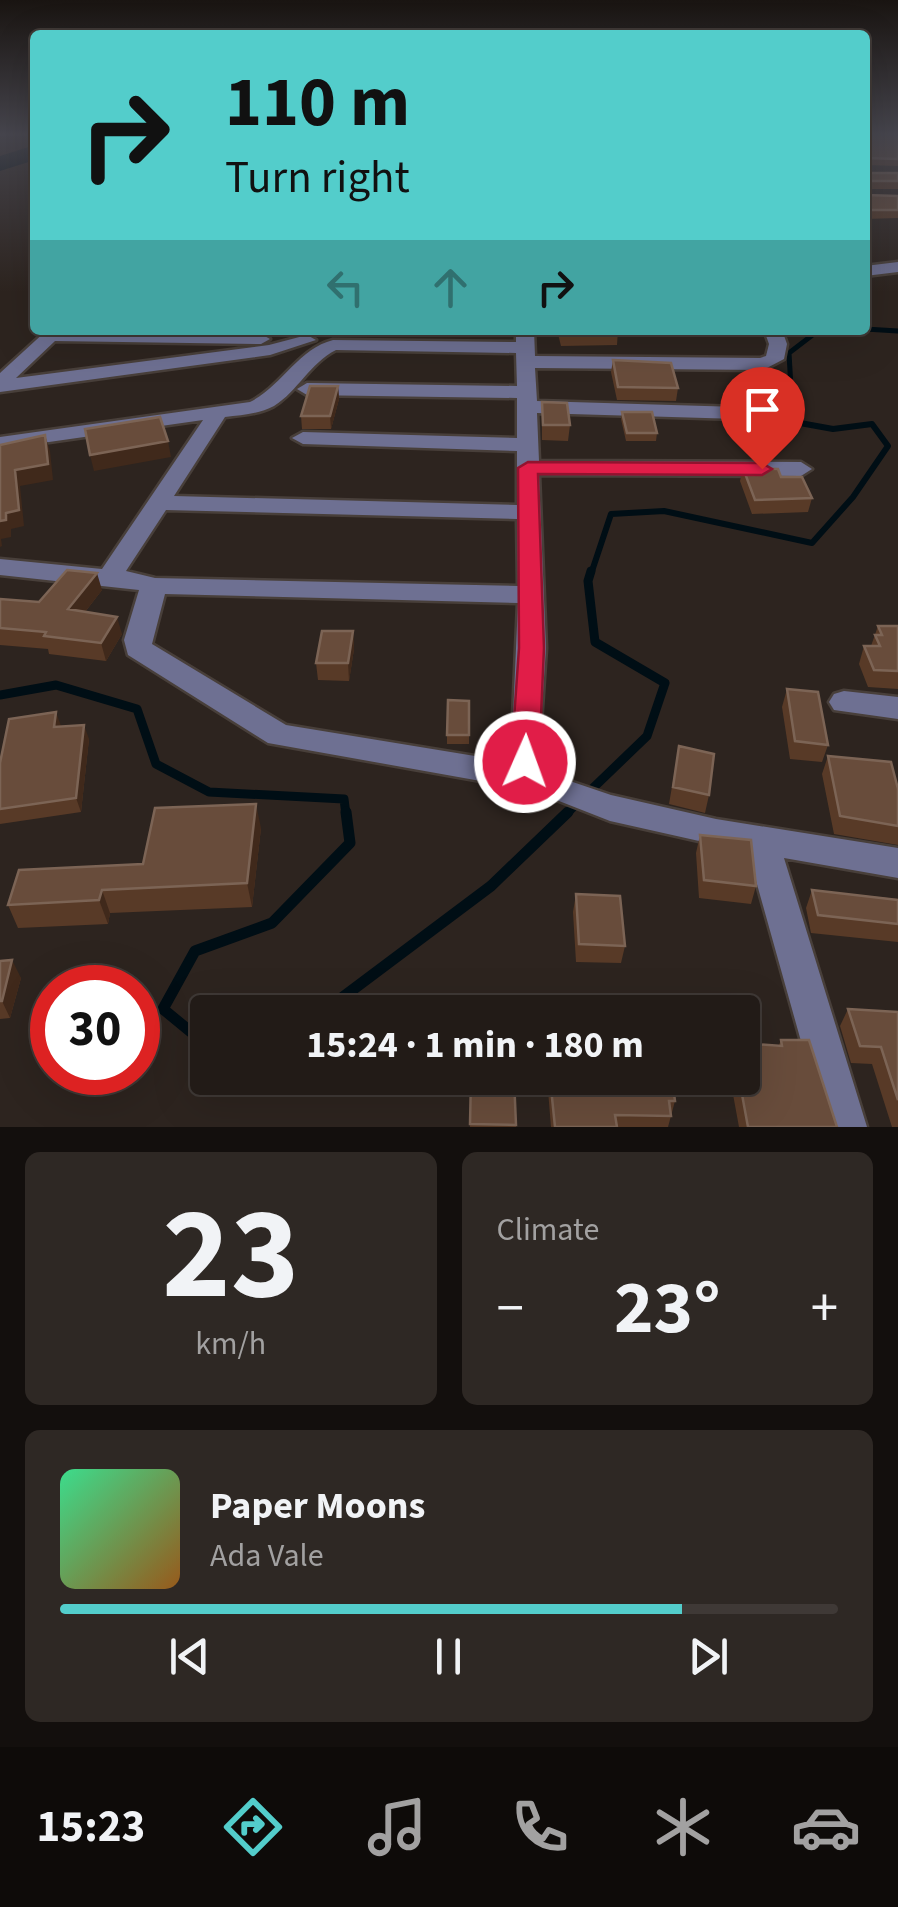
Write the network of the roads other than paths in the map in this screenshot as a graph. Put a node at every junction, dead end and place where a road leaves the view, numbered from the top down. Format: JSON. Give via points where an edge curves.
{"nodes":[{"id":1,"x":898,"y":267,"type":"edge"},
{"id":2,"x":870,"y":270,"type":"edge"},
{"id":3,"x":52,"y":335,"type":"edge"},
{"id":4,"x":143,"y":335,"type":"edge"},
{"id":5,"x":775,"y":335,"type":"edge"},
{"id":6,"x":321,"y":339,"type":"edge"},
{"id":7,"x":525,"y":346,"type":"edge"},
{"id":8,"x":0,"y":385,"type":"edge"},
{"id":9,"x":287,"y":388,"type":"junction"},
{"id":10,"x":526,"y":399,"type":"junction"},
{"id":11,"x":218,"y":413,"type":"junction"},
{"id":12,"x":771,"y":414,"type":"edge"},
{"id":13,"x":303,"y":438,"type":"dead end"},
{"id":14,"x":0,"y":443,"type":"edge"},
{"id":15,"x":527,"y":457,"type":"junction"},
{"id":16,"x":800,"y":470,"type":"dead end"},
{"id":17,"x":159,"y":502,"type":"junction"},
{"id":18,"x":529,"y":512,"type":"junction"},
{"id":19,"x":0,"y":567,"type":"edge"},
{"id":20,"x":110,"y":578,"type":"junction"},
{"id":21,"x":151,"y":586,"type":"junction"},
{"id":22,"x":530,"y":596,"type":"junction"},
{"id":23,"x":844,"y":702,"type":"dead end"},
{"id":24,"x":898,"y":708,"type":"edge"},
{"id":25,"x":542,"y":782,"type":"junction"},
{"id":26,"x":761,"y":840,"type":"junction"},
{"id":27,"x":898,"y":863,"type":"edge"},
{"id":28,"x":846,"y":1127,"type":"edge"}],
"edges":[{"from":1,"to":2,"type":"street"},
{"from":3,"to":8,"type":"street"},
{"from":4,"to":6,"type":"street"},
{"from":5,"to":7,"type":"street","via":[[775,359],[763,364]]},
{"from":6,"to":7,"type":"street"},
{"from":6,"to":8,"type":"street"},
{"from":6,"to":9,"type":"street"},
{"from":7,"to":10,"type":"street"},
{"from":9,"to":10,"type":"street"},
{"from":9,"to":11,"type":"street","via":[[261,404]]},
{"from":10,"to":12,"type":"street"},
{"from":10,"to":15,"type":"street"},
{"from":11,"to":14,"type":"street"},
{"from":11,"to":17,"type":"street"},
{"from":13,"to":15,"type":"street"},
{"from":15,"to":16,"type":"street"},
{"from":15,"to":18,"type":"street"},
{"from":17,"to":18,"type":"street"},
{"from":17,"to":20,"type":"street"},
{"from":18,"to":22,"type":"street"},
{"from":19,"to":20,"type":"street"},
{"from":20,"to":21,"type":"street"},
{"from":21,"to":22,"type":"street"},
{"from":21,"to":25,"type":"street","via":[[138,648],[262,727],[296,740]]},
{"from":22,"to":25,"type":"street","via":[[524,753]]},
{"from":23,"to":24,"type":"street"},
{"from":25,"to":26,"type":"street","via":[[610,808]]},
{"from":26,"to":27,"type":"street"},
{"from":26,"to":28,"type":"street"}]}
